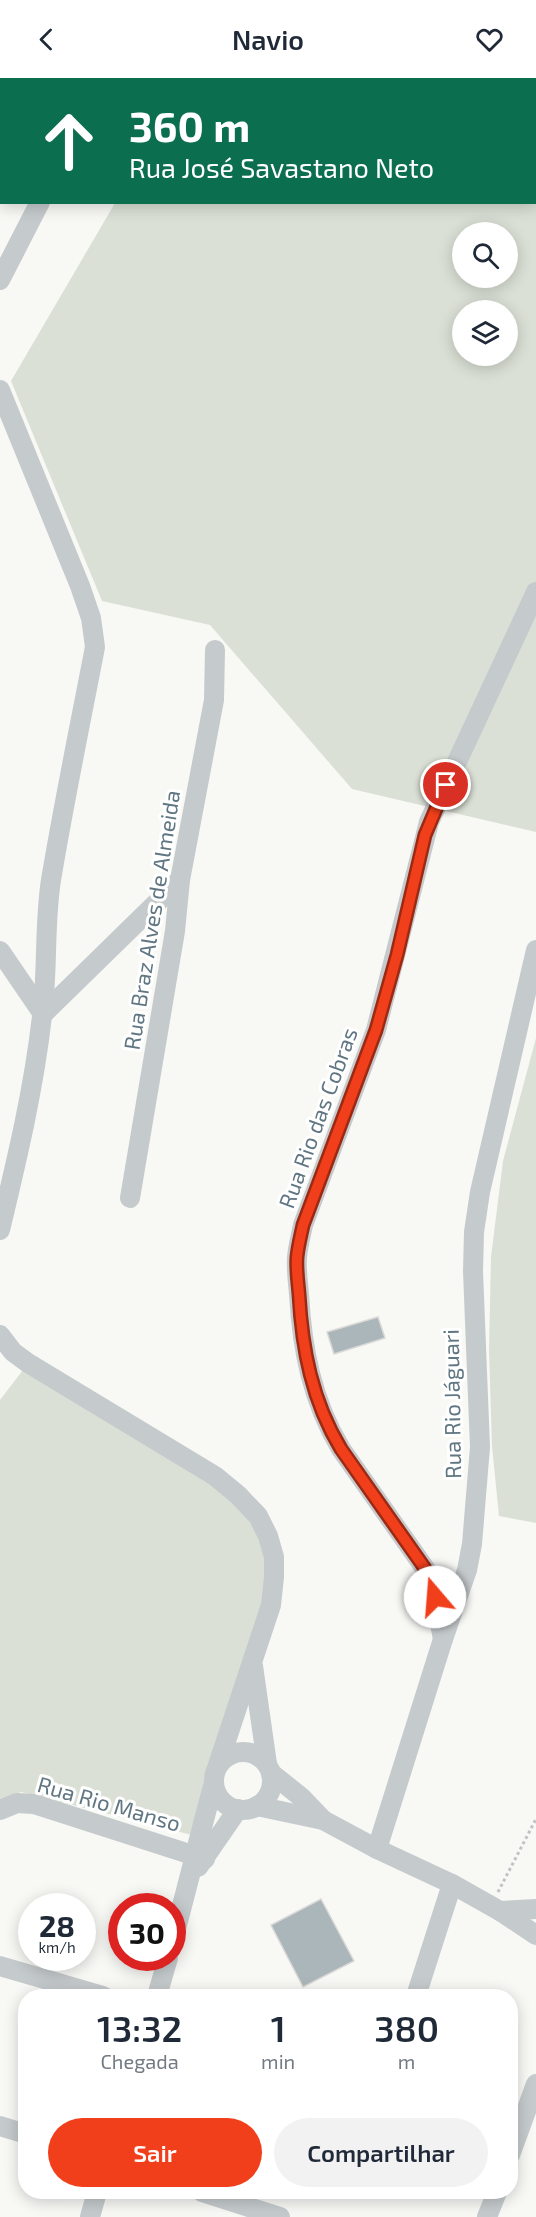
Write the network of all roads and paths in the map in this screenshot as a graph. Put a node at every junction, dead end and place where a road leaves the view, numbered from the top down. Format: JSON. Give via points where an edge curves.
{"nodes":[{"id":1,"x":39,"y":204,"type":"edge"},
{"id":2,"x":0,"y":280,"type":"edge"},
{"id":3,"x":0,"y":390,"type":"edge"},
{"id":4,"x":536,"y":592,"type":"edge"},
{"id":5,"x":214,"y":650,"type":"dead end"},
{"id":6,"x":180,"y":880,"type":"junction"},
{"id":7,"x":536,"y":950,"type":"edge"},
{"id":8,"x":0,"y":951,"type":"edge"},
{"id":9,"x":43,"y":1014,"type":"junction"},
{"id":10,"x":130,"y":1198,"type":"dead end"},
{"id":11,"x":0,"y":1230,"type":"edge"},
{"id":12,"x":0,"y":1335,"type":"edge"},
{"id":13,"x":467,"y":1570,"type":"junction"},
{"id":14,"x":431,"y":1577,"type":"junction"},
{"id":15,"x":443,"y":1639,"type":"junction"},
{"id":16,"x":252,"y":1666,"type":"junction"},
{"id":17,"x":269,"y":1768,"type":"junction"},
{"id":18,"x":216,"y":1774,"type":"junction"},
{"id":19,"x":248,"y":1808,"type":"junction"},
{"id":20,"x":0,"y":1810,"type":"edge"},
{"id":21,"x":536,"y":1819,"type":"edge"},
{"id":22,"x":323,"y":1820,"type":"junction"},
{"id":23,"x":377,"y":1849,"type":"junction"},
{"id":24,"x":199,"y":1857,"type":"junction"},
{"id":25,"x":452,"y":1884,"type":"junction"},
{"id":26,"x":186,"y":1894,"type":"edge"},
{"id":27,"x":495,"y":1908,"type":"junction"},
{"id":28,"x":536,"y":1909,"type":"edge"},
{"id":29,"x":536,"y":1935,"type":"edge"},
{"id":30,"x":0,"y":1965,"type":"edge"},
{"id":31,"x":165,"y":1971,"type":"edge"},
{"id":32,"x":80,"y":1989,"type":"edge"},
{"id":33,"x":160,"y":1989,"type":"edge"},
{"id":34,"x":418,"y":1989,"type":"edge"},
{"id":35,"x":536,"y":2084,"type":"edge"},
{"id":36,"x":0,"y":2126,"type":"edge"},
{"id":37,"x":18,"y":2131,"type":"edge"},
{"id":38,"x":518,"y":2132,"type":"edge"},
{"id":39,"x":96,"y":2199,"type":"edge"},
{"id":40,"x":214,"y":2199,"type":"edge"},
{"id":41,"x":493,"y":2199,"type":"edge"},
{"id":42,"x":230,"y":2209,"type":"edge"},
{"id":43,"x":90,"y":2217,"type":"edge"},
{"id":44,"x":280,"y":2217,"type":"edge"},
{"id":45,"x":487,"y":2217,"type":"edge"}],
"edges":[{"from":1,"to":2,"type":"street"},
{"from":3,"to":9,"type":"street","via":[[80,586],[91,618],[95,647],[51,879]]},
{"from":4,"to":14,"type":"street","name":"Rua Rio das Cobras","via":[[425,835],[376,1030],[303,1225],[297,1258],[300,1323],[317,1400],[330,1430]]},
{"from":5,"to":6,"type":"street","name":"Rua Braz Alves de Almeida","via":[[214,700]]},
{"from":6,"to":9,"type":"street"},
{"from":6,"to":10,"type":"street","name":"Rua Braz Alves de Almeida"},
{"from":7,"to":13,"type":"street","name":"Rua Rio Jáguari","via":[[474,1232],[480,1447],[476,1514]]},
{"from":8,"to":9,"type":"street"},
{"from":9,"to":11,"type":"street","via":[[19,1150]]},
{"from":12,"to":16,"type":"street","via":[[28,1363],[215,1476],[258,1516],[274,1557],[274,1577]]},
{"from":13,"to":14,"type":"street"},
{"from":13,"to":15,"type":"street","name":"Rua Rio Jáguari"},
{"from":14,"to":15,"type":"street","name":"Rua Rio das Cobras"},
{"from":15,"to":23,"type":"street","name":"Rua Rio Jáguari"},
{"from":16,"to":17,"type":"street"},
{"from":16,"to":18,"type":"street"},
{"from":17,"to":18,"type":"street","via":[[252,1753],[242,1752],[225,1758]]},
{"from":17,"to":19,"type":"street","via":[[270,1792],[265,1800]]},
{"from":17,"to":22,"type":"street"},
{"from":18,"to":19,"type":"street","via":[[222,1800]]},
{"from":18,"to":24,"type":"street"},
{"from":19,"to":22,"type":"street"},
{"from":19,"to":24,"type":"street"},
{"from":20,"to":24,"type":"street","name":"Rua Rio Manso","via":[[17,1803],[34,1804]]},
{"from":21,"to":27,"type":"path"},
{"from":22,"to":23,"type":"street"},
{"from":23,"to":25,"type":"street"},
{"from":24,"to":26,"type":"street"},
{"from":25,"to":27,"type":"street"},
{"from":25,"to":34,"type":"street"},
{"from":27,"to":28,"type":"street"},
{"from":27,"to":29,"type":"street"},
{"from":30,"to":32,"type":"street"},
{"from":31,"to":33,"type":"street"},
{"from":35,"to":38,"type":"street"},
{"from":36,"to":37,"type":"street"},
{"from":39,"to":43,"type":"street"},
{"from":40,"to":42,"type":"street"},
{"from":41,"to":45,"type":"street"},
{"from":42,"to":44,"type":"street"}]}
